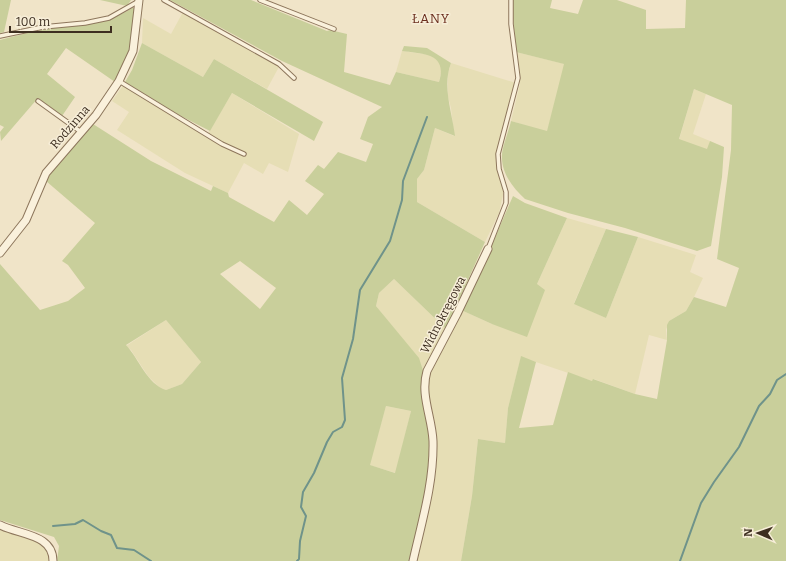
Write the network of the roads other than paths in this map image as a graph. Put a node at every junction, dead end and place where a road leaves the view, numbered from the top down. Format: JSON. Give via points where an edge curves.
{"nodes":[{"id":1,"x":164,"y":0,"type":"edge"},
{"id":2,"x":260,"y":0,"type":"edge"},
{"id":3,"x":511,"y":0,"type":"edge"},
{"id":4,"x":139,"y":3,"type":"edge"},
{"id":5,"x":334,"y":29,"type":"dead end"},
{"id":6,"x":0,"y":36,"type":"edge"},
{"id":7,"x":294,"y":78,"type":"dead end"},
{"id":8,"x":119,"y":81,"type":"junction"},
{"id":9,"x":38,"y":101,"type":"dead end"},
{"id":10,"x":81,"y":132,"type":"junction"},
{"id":11,"x":244,"y":154,"type":"dead end"},
{"id":12,"x":488,"y":249,"type":"joint"},
{"id":13,"x":0,"y":253,"type":"edge"},
{"id":14,"x":0,"y":525,"type":"edge"},
{"id":15,"x":53,"y":561,"type":"edge"},
{"id":16,"x":413,"y":561,"type":"edge"}],
"edges":[{"from":1,"to":7,"type":"lane","via":[[278,64]]},
{"from":2,"to":5,"type":"lane"},
{"from":3,"to":12,"type":"lane","name":"Widnokręgowa","via":[[511,24],[518,78],[498,154],[506,203]]},
{"from":4,"to":6,"type":"lane","via":[[108,18]]},
{"from":4,"to":8,"type":"street","name":"Rodzinna","via":[[133,51]]},
{"from":8,"to":10,"type":"street","name":"Rodzinna"},
{"from":8,"to":11,"type":"lane","via":[[222,144]]},
{"from":9,"to":10,"type":"lane"},
{"from":10,"to":13,"type":"street","name":"Rodzinna","via":[[46,173],[26,220]]},
{"from":12,"to":16,"type":"street","name":"Widnokręgowa","via":[[424,380],[433,440],[432,470]]},
{"from":14,"to":15,"type":"street","via":[[44,541],[51,549]]}]}
